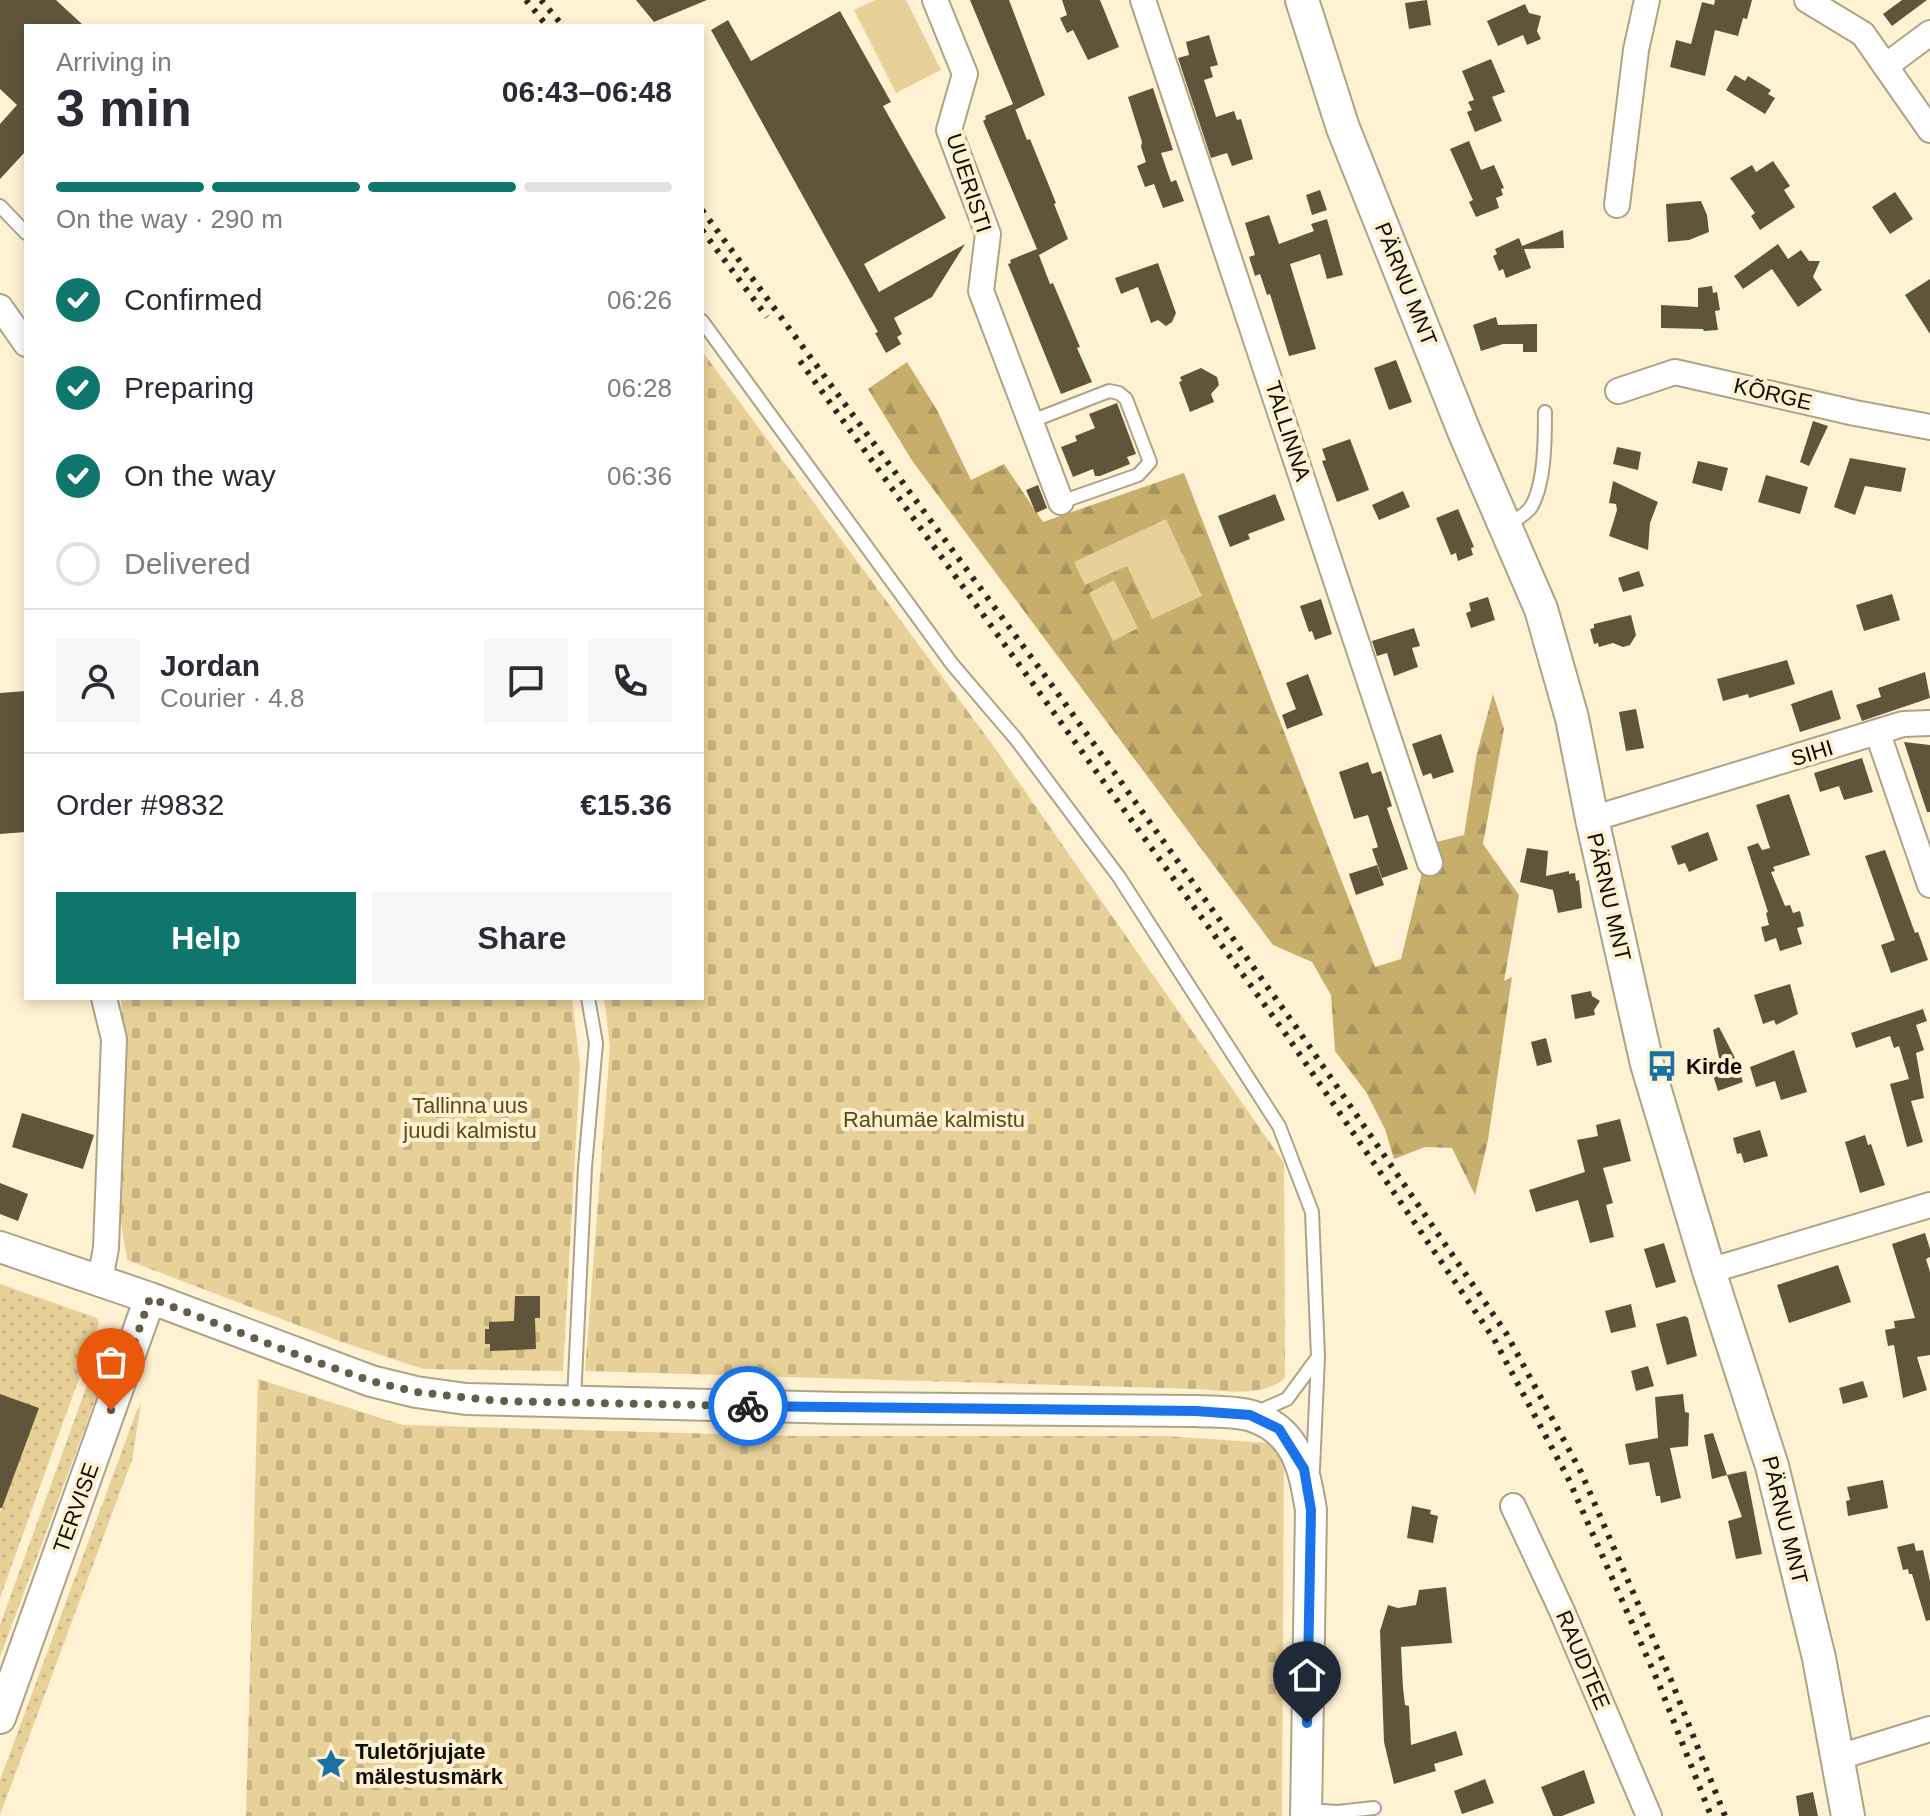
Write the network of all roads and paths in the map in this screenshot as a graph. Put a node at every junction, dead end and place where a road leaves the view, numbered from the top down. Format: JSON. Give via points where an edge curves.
{"nodes":[{"id":1,"x":935,"y":0,"type":"edge"},
{"id":2,"x":1143,"y":0,"type":"edge"},
{"id":3,"x":1302,"y":0,"type":"edge"},
{"id":4,"x":1647,"y":0,"type":"edge"},
{"id":5,"x":1807,"y":0,"type":"edge"},
{"id":6,"x":1930,"y":33,"type":"edge"},
{"id":7,"x":1887,"y":65,"type":"junction"},
{"id":8,"x":1930,"y":130,"type":"edge"},
{"id":9,"x":1617,"y":205,"type":"dead end"},
{"id":10,"x":0,"y":206,"type":"edge"},
{"id":11,"x":24,"y":231,"type":"edge"},
{"id":12,"x":0,"y":307,"type":"edge"},
{"id":13,"x":704,"y":324,"type":"edge"},
{"id":14,"x":24,"y":341,"type":"edge"},
{"id":15,"x":1618,"y":391,"type":"dead end"},
{"id":16,"x":1545,"y":412,"type":"dead end"},
{"id":17,"x":1032,"y":421,"type":"junction"},
{"id":18,"x":1930,"y":427,"type":"edge"},
{"id":19,"x":1061,"y":502,"type":"joint"},
{"id":20,"x":1505,"y":526,"type":"junction"},
{"id":21,"x":1930,"y":723,"type":"edge"},
{"id":22,"x":1878,"y":734,"type":"junction"},
{"id":23,"x":1592,"y":819,"type":"junction"},
{"id":24,"x":1430,"y":863,"type":"dead end"},
{"id":25,"x":1930,"y":885,"type":"edge"},
{"id":26,"x":104,"y":1000,"type":"edge"},
{"id":27,"x":588,"y":1000,"type":"edge"},
{"id":28,"x":1930,"y":1205,"type":"edge"},
{"id":29,"x":0,"y":1247,"type":"edge"},
{"id":30,"x":1709,"y":1271,"type":"junction"},
{"id":31,"x":100,"y":1280,"type":"junction"},
{"id":32,"x":150,"y":1298,"type":"junction"},
{"id":33,"x":1318,"y":1357,"type":"junction"},
{"id":34,"x":574,"y":1403,"type":"junction"},
{"id":35,"x":865,"y":1409,"type":"junction"},
{"id":36,"x":1043,"y":1410,"type":"junction"},
{"id":37,"x":1250,"y":1415,"type":"junction"},
{"id":38,"x":959,"y":1423,"type":"dead end"},
{"id":39,"x":998,"y":1424,"type":"dead end"},
{"id":40,"x":1513,"y":1506,"type":"dead end"},
{"id":41,"x":1311,"y":1510,"type":"junction"},
{"id":42,"x":0,"y":1718,"type":"edge"},
{"id":43,"x":1930,"y":1729,"type":"edge"},
{"id":44,"x":1839,"y":1757,"type":"junction"},
{"id":45,"x":1374,"y":1808,"type":"dead end"},
{"id":46,"x":1306,"y":1813,"type":"edge"},
{"id":47,"x":1649,"y":1816,"type":"edge"},
{"id":48,"x":1848,"y":1816,"type":"edge"}],
"edges":[{"from":1,"to":17,"type":"street","name":"UUERISTI","via":[[965,74],[949,130],[988,234],[981,291]]},
{"from":2,"to":24,"type":"street","name":"TALLINNA"},
{"from":3,"to":20,"type":"main road","name":"PÄRNU MNT","via":[[1343,128]]},
{"from":4,"to":9,"type":"street"},
{"from":5,"to":7,"type":"street","via":[[1863,34]]},
{"from":6,"to":7,"type":"street"},
{"from":7,"to":8,"type":"street"},
{"from":10,"to":11,"type":"lane"},
{"from":12,"to":14,"type":"street"},
{"from":13,"to":33,"type":"lane","via":[[952,664],[1016,739],[1119,877],[1279,1126],[1312,1212]]},
{"from":15,"to":18,"type":"street","name":"KÕRGE","via":[[1675,372]]},
{"from":16,"to":20,"type":"lane","via":[[1537,491],[1530,509]]},
{"from":17,"to":19,"type":"street","name":"UUERISTI"},
{"from":17,"to":19,"type":"lane","via":[[1109,391],[1119,393],[1150,462],[1138,475]]},
{"from":20,"to":23,"type":"main road","name":"PÄRNU MNT","via":[[1541,609],[1572,718]]},
{"from":21,"to":22,"type":"street","name":"SIHI","via":[[1903,724]]},
{"from":22,"to":23,"type":"street","name":"SIHI"},
{"from":22,"to":25,"type":"street"},
{"from":23,"to":30,"type":"main road","name":"PÄRNU MNT","via":[[1647,1064]]},
{"from":26,"to":31,"type":"street","via":[[114,1039],[106,1248]]},
{"from":27,"to":34,"type":"lane","via":[[596,1043]]},
{"from":28,"to":30,"type":"street"},
{"from":29,"to":31,"type":"street"},
{"from":30,"to":44,"type":"main road","name":"PÄRNU MNT","via":[[1772,1466]]},
{"from":31,"to":32,"type":"street"},
{"from":32,"to":34,"type":"street","via":[[371,1381],[466,1399]]},
{"from":32,"to":42,"type":"street","name":"TERVISE"},
{"from":33,"to":37,"type":"lane","via":[[1287,1399]]},
{"from":33,"to":41,"type":"lane"},
{"from":34,"to":35,"type":"street"},
{"from":35,"to":36,"type":"street"},
{"from":35,"to":38,"type":"lane","via":[[898,1422]]},
{"from":36,"to":37,"type":"street"},
{"from":36,"to":39,"type":"lane"},
{"from":37,"to":41,"type":"street","via":[[1279,1429],[1294,1449],[1304,1469]]},
{"from":40,"to":47,"type":"street","name":"RAUDTEE"},
{"from":41,"to":46,"type":"street"},
{"from":43,"to":44,"type":"street"},
{"from":44,"to":48,"type":"main road","name":"PÄRNU MNT"},
{"from":45,"to":46,"type":"lane"}]}
